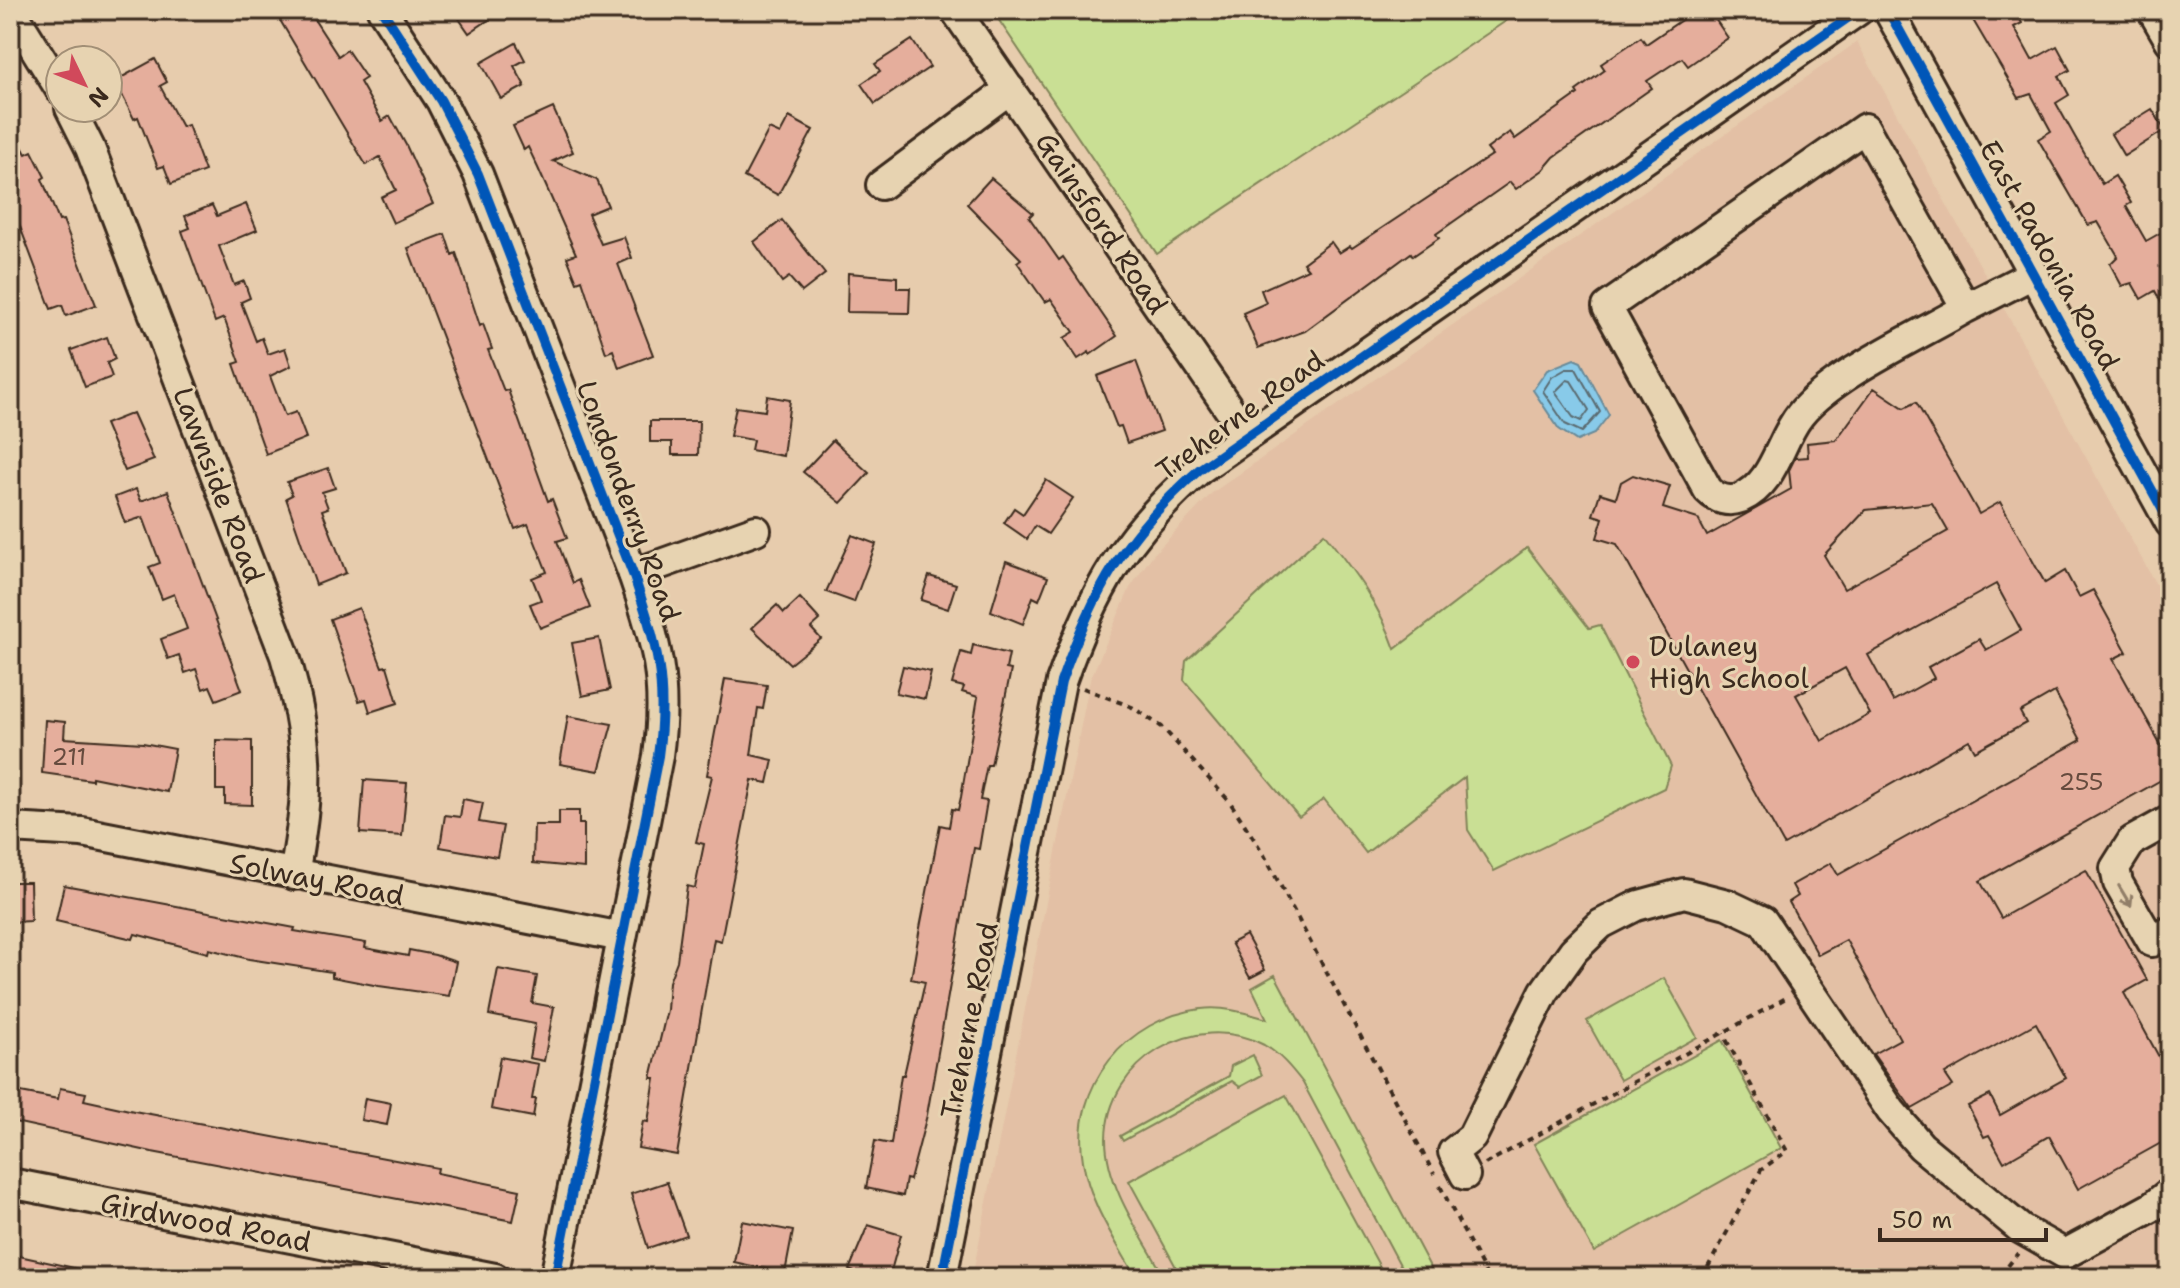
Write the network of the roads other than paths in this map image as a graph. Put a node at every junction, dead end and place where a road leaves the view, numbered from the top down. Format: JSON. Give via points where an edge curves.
{"nodes":[{"id":1,"x":11,"y":10,"type":"edge"},
{"id":2,"x":382,"y":10,"type":"edge"},
{"id":3,"x":955,"y":10,"type":"edge"},
{"id":4,"x":1859,"y":10,"type":"edge"},
{"id":5,"x":1888,"y":10,"type":"edge"},
{"id":6,"x":2152,"y":10,"type":"edge"},
{"id":7,"x":2170,"y":41,"type":"edge"},
{"id":8,"x":44,"y":63,"type":"edge"},
{"id":9,"x":1010,"y":89,"type":"junction"},
{"id":10,"x":78,"y":124,"type":"edge"},
{"id":11,"x":881,"y":185,"type":"dead end"},
{"id":12,"x":2033,"y":274,"type":"junction"},
{"id":13,"x":1966,"y":308,"type":"junction"},
{"id":14,"x":1247,"y":435,"type":"junction"},
{"id":15,"x":2170,"y":523,"type":"edge"},
{"id":16,"x":756,"y":530,"type":"dead end"},
{"id":17,"x":633,"y":574,"type":"junction"},
{"id":18,"x":2170,"y":820,"type":"edge"},
{"id":19,"x":10,"y":828,"type":"edge"},
{"id":20,"x":294,"y":875,"type":"junction"},
{"id":21,"x":2170,"y":931,"type":"edge"},
{"id":22,"x":622,"y":937,"type":"junction"},
{"id":23,"x":1453,"y":1181,"type":"road end"},
{"id":24,"x":10,"y":1183,"type":"edge"},
{"id":25,"x":2170,"y":1192,"type":"edge"},
{"id":26,"x":495,"y":1278,"type":"edge"},
{"id":27,"x":555,"y":1278,"type":"edge"},
{"id":28,"x":942,"y":1278,"type":"edge"}],
"edges":[{"from":1,"to":8,"type":"street"},
{"from":2,"to":17,"type":"street","name":"Londonderry Road","via":[[441,101],[478,174]]},
{"from":3,"to":9,"type":"street","name":"Gainsford Road"},
{"from":4,"to":14,"type":"street","name":"Treherne Road"},
{"from":5,"to":12,"type":"street","name":"East Padonia Road"},
{"from":6,"to":7,"type":"street"},
{"from":9,"to":11,"type":"street"},
{"from":9,"to":14,"type":"street","name":"Gainsford Road"},
{"from":10,"to":20,"type":"street","name":"Lawnside Road","via":[[299,703],[307,751],[307,805]]},
{"from":12,"to":13,"type":"street"},
{"from":12,"to":15,"type":"street","name":"East Padonia Road"},
{"from":13,"to":13,"type":"street","via":[[1865,128],[1607,307],[1708,490],[1729,500],[1764,482],[1809,404]]},
{"from":14,"to":28,"type":"street","name":"Treherne Road","via":[[1167,498],[1133,536],[1080,627],[1061,682]]},
{"from":16,"to":17,"type":"street"},
{"from":17,"to":22,"type":"street","name":"Londonderry Road","via":[[654,635],[664,712]]},
{"from":18,"to":21,"type":"street","one_way":true,"via":[[2132,841],[2115,868],[2118,883],[2152,942]]},
{"from":19,"to":20,"type":"street","name":"Solway Road","via":[[82,832]]},
{"from":20,"to":22,"type":"street","name":"Solway Road"},
{"from":22,"to":27,"type":"street","name":"Londonderry Road"},
{"from":23,"to":25,"type":"street","via":[[1453,1152],[1472,1137],[1544,992],[1574,950],[1601,924],[1636,906],[1684,893],[1763,921],[1859,1066],[1921,1146],[2021,1229],[2065,1254]]},
{"from":24,"to":26,"type":"street","name":"Girdwood Road"}]}
